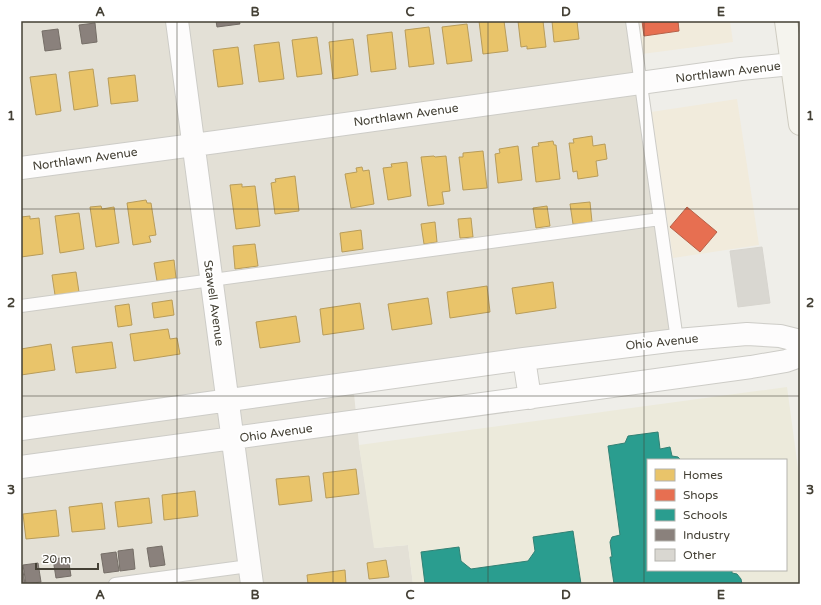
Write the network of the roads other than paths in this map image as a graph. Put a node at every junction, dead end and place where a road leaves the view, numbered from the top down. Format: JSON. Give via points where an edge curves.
{"nodes":[{"id":1,"x":177,"y":21,"type":"edge"},
{"id":2,"x":632,"y":21,"type":"edge"},
{"id":3,"x":786,"y":21,"type":"edge"},
{"id":4,"x":792,"y":64,"type":"junction"},
{"id":5,"x":641,"y":83,"type":"junction"},
{"id":6,"x":798,"y":99,"type":"edge"},
{"id":7,"x":800,"y":124,"type":"edge"},
{"id":8,"x":193,"y":145,"type":"junction"},
{"id":9,"x":21,"y":168,"type":"edge"},
{"id":10,"x":660,"y":218,"type":"junction"},
{"id":11,"x":211,"y":280,"type":"junction"},
{"id":12,"x":21,"y":306,"type":"edge"},
{"id":13,"x":677,"y":340,"type":"junction"},
{"id":14,"x":800,"y":340,"type":"edge"},
{"id":15,"x":800,"y":356,"type":"edge"},
{"id":16,"x":524,"y":359,"type":"junction"},
{"id":17,"x":530,"y":398,"type":"junction"},
{"id":18,"x":227,"y":401,"type":"junction"},
{"id":19,"x":21,"y":429,"type":"edge"},
{"id":20,"x":232,"y":439,"type":"junction"},
{"id":21,"x":21,"y":467,"type":"edge"},
{"id":22,"x":250,"y":575,"type":"edge"},
{"id":23,"x":115,"y":584,"type":"edge"}],
"edges":[{"from":1,"to":8,"type":"street","name":"Stawell Avenue"},
{"from":2,"to":5,"type":"lane"},
{"from":3,"to":4,"type":"street"},
{"from":4,"to":5,"type":"street","name":"Northlawn Avenue"},
{"from":4,"to":6,"type":"street"},
{"from":5,"to":8,"type":"street","name":"Northlawn Avenue"},
{"from":5,"to":10,"type":"lane"},
{"from":6,"to":7,"type":"street"},
{"from":8,"to":9,"type":"street","name":"Northlawn Avenue"},
{"from":8,"to":11,"type":"street","name":"Stawell Avenue"},
{"from":10,"to":11,"type":"lane"},
{"from":10,"to":13,"type":"lane"},
{"from":11,"to":12,"type":"lane"},
{"from":11,"to":18,"type":"street","name":"Stawell Avenue"},
{"from":13,"to":14,"type":"street","name":"Ohio Avenue","via":[[747,334]]},
{"from":13,"to":16,"type":"street","name":"Ohio Avenue"},
{"from":15,"to":17,"type":"street","name":"Ohio Avenue","via":[[751,367]]},
{"from":16,"to":17,"type":"street"},
{"from":16,"to":18,"type":"street","name":"Ohio Avenue"},
{"from":17,"to":20,"type":"street","name":"Ohio Avenue"},
{"from":18,"to":19,"type":"street","name":"Ohio Avenue"},
{"from":18,"to":20,"type":"street","name":"Stawell Avenue"},
{"from":20,"to":21,"type":"street","name":"Ohio Avenue"},
{"from":20,"to":22,"type":"street","name":"Stawell Avenue"},
{"from":22,"to":23,"type":"lane"}]}
